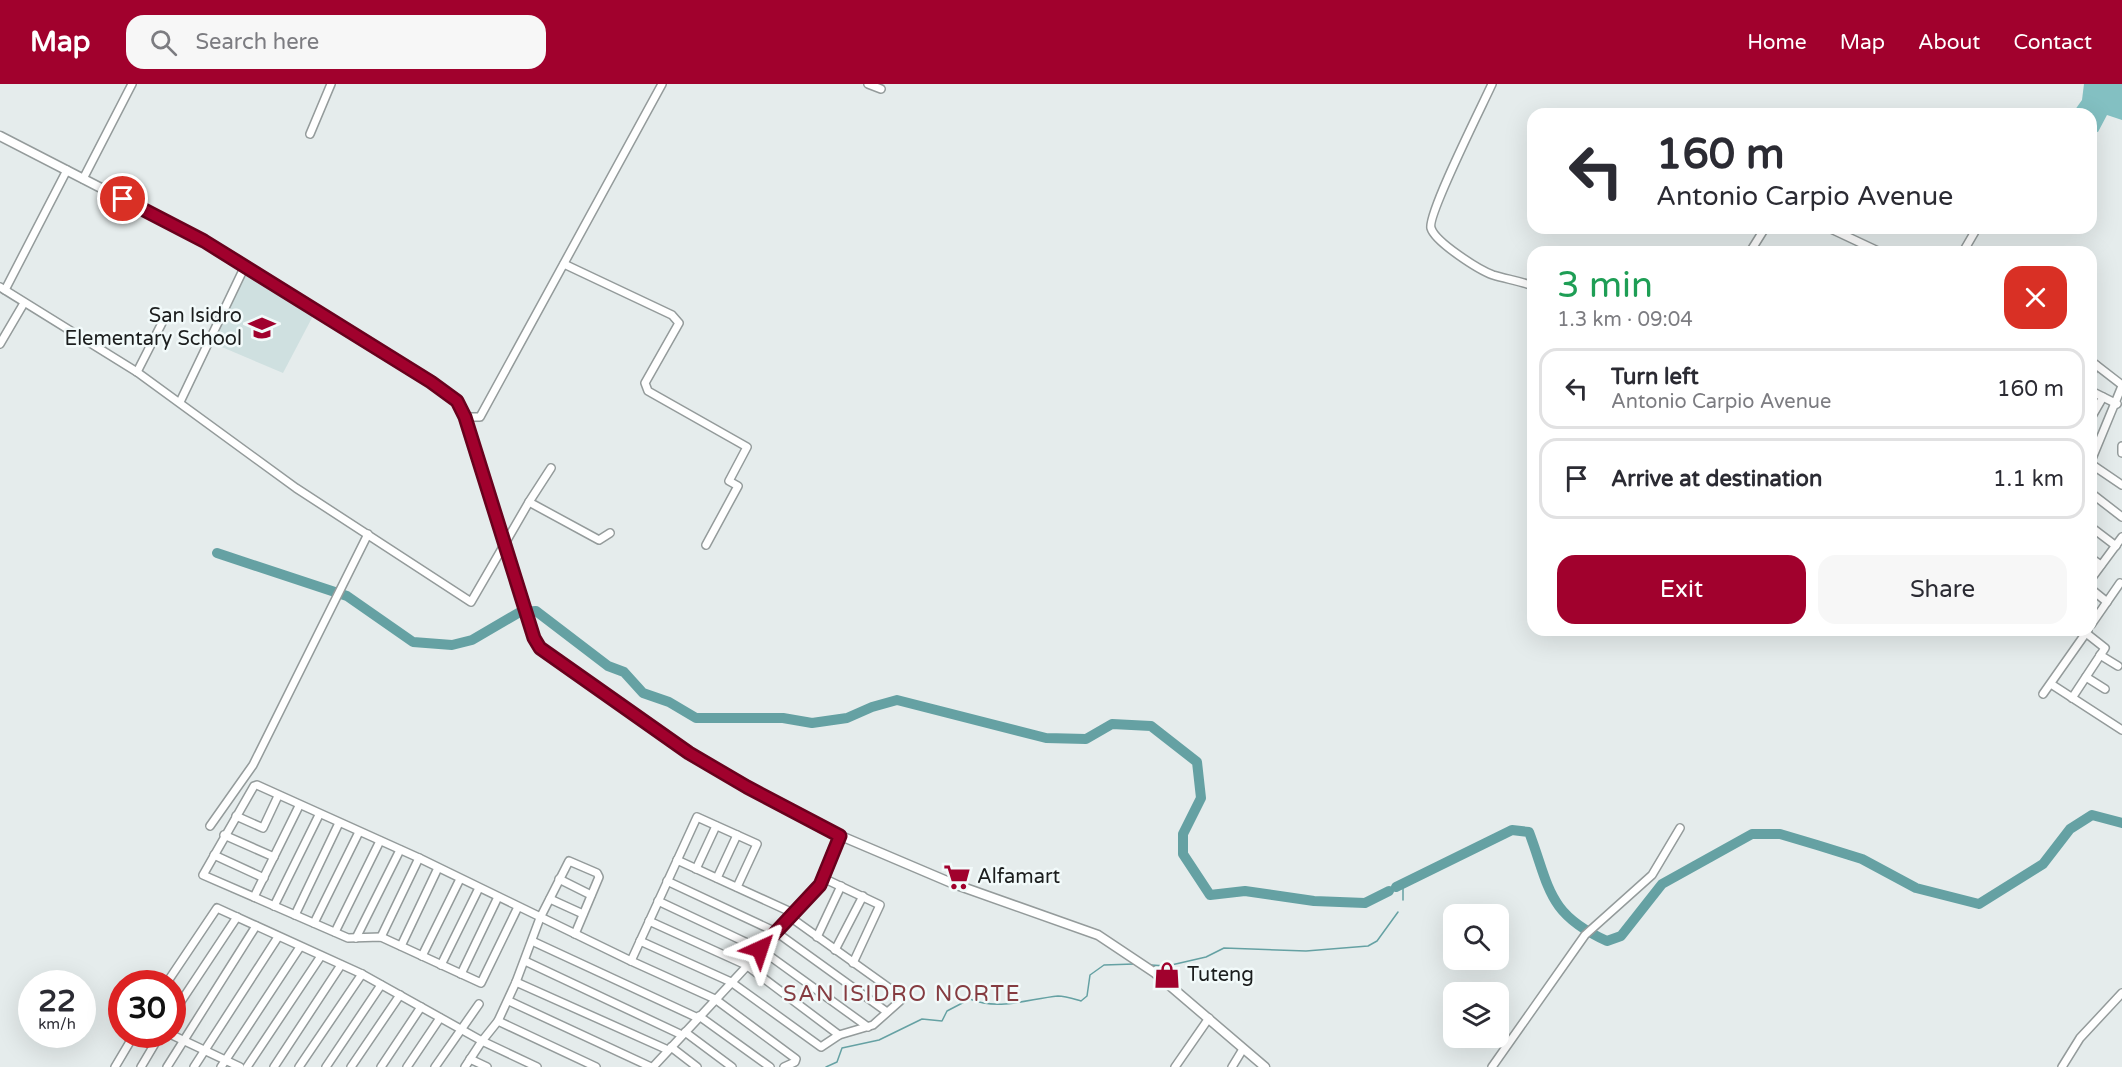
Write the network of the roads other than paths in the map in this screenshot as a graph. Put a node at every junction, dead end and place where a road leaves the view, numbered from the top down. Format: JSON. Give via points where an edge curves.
{"nodes":[{"id":1,"x":132,"y":84,"type":"edge"},
{"id":2,"x":332,"y":84,"type":"edge"},
{"id":3,"x":662,"y":84,"type":"edge"},
{"id":4,"x":868,"y":84,"type":"edge"},
{"id":5,"x":1492,"y":84,"type":"edge"},
{"id":6,"x":881,"y":89,"type":"dead end"},
{"id":7,"x":310,"y":134,"type":"dead end"},
{"id":8,"x":0,"y":136,"type":"edge"},
{"id":9,"x":67,"y":170,"type":"junction"},
{"id":10,"x":84,"y":179,"type":"junction"},
{"id":11,"x":1842,"y":234,"type":"edge"},
{"id":12,"x":1867,"y":246,"type":"edge"},
{"id":13,"x":564,"y":264,"type":"junction"},
{"id":14,"x":245,"y":266,"type":"junction"},
{"id":15,"x":1527,"y":284,"type":"edge"},
{"id":16,"x":2,"y":289,"type":"edge"},
{"id":17,"x":24,"y":303,"type":"junction"},
{"id":18,"x":163,"y":321,"type":"dead end"},
{"id":19,"x":0,"y":344,"type":"edge"},
{"id":20,"x":2097,"y":366,"type":"edge"},
{"id":21,"x":137,"y":372,"type":"junction"},
{"id":22,"x":2122,"y":386,"type":"edge"},
{"id":23,"x":2097,"y":394,"type":"edge"},
{"id":24,"x":2103,"y":397,"type":"junction"},
{"id":25,"x":2121,"y":397,"type":"edge"},
{"id":26,"x":180,"y":402,"type":"junction"},
{"id":27,"x":2116,"y":404,"type":"junction"},
{"id":28,"x":2097,"y":408,"type":"edge"},
{"id":29,"x":465,"y":417,"type":"junction"},
{"id":30,"x":2122,"y":446,"type":"edge"},
{"id":31,"x":2097,"y":449,"type":"edge"},
{"id":32,"x":2122,"y":453,"type":"edge"},
{"id":33,"x":2097,"y":467,"type":"edge"},
{"id":34,"x":551,"y":468,"type":"dead end"},
{"id":35,"x":2122,"y":485,"type":"edge"},
{"id":36,"x":2097,"y":498,"type":"edge"},
{"id":37,"x":529,"y":502,"type":"junction"},
{"id":38,"x":2122,"y":517,"type":"edge"},
{"id":39,"x":2097,"y":532,"type":"edge"},
{"id":40,"x":610,"y":533,"type":"dead end"},
{"id":41,"x":368,"y":534,"type":"junction"},
{"id":42,"x":2122,"y":537,"type":"edge"},
{"id":43,"x":504,"y":544,"type":"junction"},
{"id":44,"x":706,"y":545,"type":"dead end"},
{"id":45,"x":2116,"y":546,"type":"junction"},
{"id":46,"x":2097,"y":562,"type":"edge"},
{"id":47,"x":2101,"y":565,"type":"junction"},
{"id":48,"x":2097,"y":571,"type":"edge"},
{"id":49,"x":2120,"y":583,"type":"dead end"},
{"id":50,"x":2097,"y":594,"type":"edge"},
{"id":51,"x":2107,"y":602,"type":"junction"},
{"id":52,"x":2097,"y":616,"type":"edge"},
{"id":53,"x":2084,"y":636,"type":"edge"},
{"id":54,"x":2093,"y":636,"type":"edge"},
{"id":55,"x":2100,"y":656,"type":"junction"},
{"id":56,"x":2118,"y":666,"type":"dead end"},
{"id":57,"x":2086,"y":677,"type":"junction"},
{"id":58,"x":2051,"y":684,"type":"junction"},
{"id":59,"x":2105,"y":689,"type":"dead end"},
{"id":60,"x":2043,"y":694,"type":"dead end"},
{"id":61,"x":2072,"y":698,"type":"junction"},
{"id":62,"x":2122,"y":730,"type":"edge"},
{"id":63,"x":278,"y":796,"type":"junction"},
{"id":64,"x":299,"y":806,"type":"junction"},
{"id":65,"x":319,"y":815,"type":"junction"},
{"id":66,"x":236,"y":816,"type":"junction"},
{"id":67,"x":339,"y":823,"type":"junction"},
{"id":68,"x":210,"y":826,"type":"dead end"},
{"id":69,"x":716,"y":826,"type":"junction"},
{"id":70,"x":1680,"y":828,"type":"dead end"},
{"id":71,"x":360,"y":832,"type":"junction"},
{"id":72,"x":224,"y":835,"type":"junction"},
{"id":73,"x":737,"y":835,"type":"junction"},
{"id":74,"x":840,"y":836,"type":"junction"},
{"id":75,"x":380,"y":841,"type":"junction"},
{"id":76,"x":399,"y":850,"type":"junction"},
{"id":77,"x":214,"y":855,"type":"junction"},
{"id":78,"x":274,"y":857,"type":"junction"},
{"id":79,"x":419,"y":858,"type":"junction"},
{"id":80,"x":677,"y":860,"type":"junction"},
{"id":81,"x":438,"y":868,"type":"junction"},
{"id":82,"x":696,"y":869,"type":"junction"},
{"id":83,"x":264,"y":878,"type":"junction"},
{"id":84,"x":717,"y":878,"type":"junction"},
{"id":85,"x":824,"y":878,"type":"junction"},
{"id":86,"x":460,"y":879,"type":"junction"},
{"id":87,"x":559,"y":879,"type":"junction"},
{"id":88,"x":667,"y":881,"type":"junction"},
{"id":89,"x":842,"y":886,"type":"junction"},
{"id":90,"x":737,"y":887,"type":"junction"},
{"id":91,"x":479,"y":888,"type":"junction"},
{"id":92,"x":591,"y":895,"type":"junction"},
{"id":93,"x":863,"y":896,"type":"junction"},
{"id":94,"x":254,"y":897,"type":"junction"},
{"id":95,"x":498,"y":897,"type":"junction"},
{"id":96,"x":550,"y":899,"type":"junction"},
{"id":97,"x":658,"y":901,"type":"junction"},
{"id":98,"x":274,"y":906,"type":"junction"},
{"id":99,"x":518,"y":907,"type":"junction"},
{"id":100,"x":583,"y":914,"type":"junction"},
{"id":101,"x":295,"y":915,"type":"junction"},
{"id":102,"x":791,"y":915,"type":"junction"},
{"id":103,"x":237,"y":917,"type":"junction"},
{"id":104,"x":540,"y":918,"type":"junction"},
{"id":105,"x":649,"y":921,"type":"junction"},
{"id":106,"x":314,"y":923,"type":"junction"},
{"id":107,"x":256,"y":926,"type":"junction"},
{"id":108,"x":334,"y":932,"type":"junction"},
{"id":109,"x":776,"y":932,"type":"junction"},
{"id":110,"x":575,"y":934,"type":"junction"},
{"id":111,"x":278,"y":937,"type":"junction"},
{"id":112,"x":381,"y":937,"type":"junction"},
{"id":113,"x":817,"y":937,"type":"junction"},
{"id":114,"x":356,"y":938,"type":"junction"},
{"id":115,"x":532,"y":941,"type":"junction"},
{"id":116,"x":640,"y":941,"type":"junction"},
{"id":117,"x":401,"y":946,"type":"junction"},
{"id":118,"x":300,"y":947,"type":"junction"},
{"id":119,"x":760,"y":949,"type":"junction"},
{"id":120,"x":835,"y":950,"type":"junction"},
{"id":121,"x":321,"y":956,"type":"junction"},
{"id":122,"x":422,"y":956,"type":"junction"},
{"id":123,"x":525,"y":961,"type":"junction"},
{"id":124,"x":631,"y":961,"type":"junction"},
{"id":125,"x":853,"y":963,"type":"junction"},
{"id":126,"x":341,"y":965,"type":"junction"},
{"id":127,"x":441,"y":965,"type":"junction"},
{"id":128,"x":746,"y":965,"type":"junction"},
{"id":129,"x":175,"y":970,"type":"edge"},
{"id":130,"x":362,"y":974,"type":"junction"},
{"id":131,"x":461,"y":974,"type":"junction"},
{"id":132,"x":731,"y":981,"type":"junction"},
{"id":133,"x":516,"y":982,"type":"junction"},
{"id":134,"x":381,"y":985,"type":"junction"},
{"id":135,"x":2122,"y":993,"type":"edge"},
{"id":136,"x":186,"y":994,"type":"edge"},
{"id":137,"x":400,"y":995,"type":"junction"},
{"id":138,"x":715,"y":999,"type":"junction"},
{"id":139,"x":508,"y":1001,"type":"junction"},
{"id":140,"x":479,"y":1004,"type":"dead end"},
{"id":141,"x":421,"y":1007,"type":"junction"},
{"id":142,"x":887,"y":1012,"type":"junction"},
{"id":143,"x":698,"y":1017,"type":"junction"},
{"id":144,"x":440,"y":1018,"type":"junction"},
{"id":145,"x":1209,"y":1018,"type":"junction"},
{"id":146,"x":498,"y":1020,"type":"junction"},
{"id":147,"x":868,"y":1027,"type":"junction"},
{"id":148,"x":461,"y":1030,"type":"junction"},
{"id":149,"x":684,"y":1033,"type":"junction"},
{"id":150,"x":186,"y":1035,"type":"edge"},
{"id":151,"x":839,"y":1035,"type":"junction"},
{"id":152,"x":186,"y":1041,"type":"edge"},
{"id":153,"x":482,"y":1041,"type":"junction"},
{"id":154,"x":126,"y":1048,"type":"edge"},
{"id":155,"x":152,"y":1048,"type":"edge"},
{"id":156,"x":178,"y":1048,"type":"edge"},
{"id":157,"x":669,"y":1049,"type":"junction"},
{"id":158,"x":1243,"y":1049,"type":"junction"},
{"id":159,"x":204,"y":1050,"type":"junction"},
{"id":160,"x":470,"y":1059,"type":"junction"},
{"id":161,"x":223,"y":1064,"type":"edge"},
{"id":162,"x":655,"y":1066,"type":"edge"},
{"id":163,"x":115,"y":1067,"type":"edge"},
{"id":164,"x":141,"y":1067,"type":"edge"},
{"id":165,"x":167,"y":1067,"type":"edge"},
{"id":166,"x":194,"y":1067,"type":"edge"},
{"id":167,"x":240,"y":1067,"type":"edge"},
{"id":168,"x":247,"y":1067,"type":"edge"},
{"id":169,"x":274,"y":1067,"type":"edge"},
{"id":170,"x":299,"y":1067,"type":"edge"},
{"id":171,"x":326,"y":1067,"type":"edge"},
{"id":172,"x":351,"y":1067,"type":"edge"},
{"id":173,"x":381,"y":1067,"type":"edge"},
{"id":174,"x":407,"y":1067,"type":"edge"},
{"id":175,"x":435,"y":1067,"type":"edge"},
{"id":176,"x":465,"y":1067,"type":"edge"},
{"id":177,"x":487,"y":1067,"type":"edge"},
{"id":178,"x":537,"y":1067,"type":"edge"},
{"id":179,"x":596,"y":1067,"type":"edge"},
{"id":180,"x":697,"y":1067,"type":"edge"},
{"id":181,"x":732,"y":1067,"type":"edge"},
{"id":182,"x":770,"y":1067,"type":"edge"},
{"id":183,"x":784,"y":1067,"type":"edge"},
{"id":184,"x":1175,"y":1067,"type":"edge"},
{"id":185,"x":1232,"y":1067,"type":"edge"},
{"id":186,"x":1265,"y":1067,"type":"edge"},
{"id":187,"x":1492,"y":1067,"type":"edge"},
{"id":188,"x":2062,"y":1067,"type":"edge"}],
"edges":[{"from":1,"to":10,"type":"street"},
{"from":2,"to":7,"type":"street"},
{"from":3,"to":13,"type":"street"},
{"from":4,"to":6,"type":"street"},
{"from":5,"to":15,"type":"street","via":[[1442,193],[1431,230],[1479,268]]},
{"from":8,"to":9,"type":"street"},
{"from":9,"to":10,"type":"street"},
{"from":9,"to":16,"type":"street"},
{"from":10,"to":14,"type":"street"},
{"from":11,"to":12,"type":"street"},
{"from":13,"to":29,"type":"street","via":[[480,417]]},
{"from":13,"to":44,"type":"street","via":[[672,315],[679,323],[645,383],[648,391],[747,447],[729,481],[738,486]]},
{"from":14,"to":26,"type":"street"},
{"from":14,"to":29,"type":"street","via":[[431,382],[457,401]]},
{"from":16,"to":17,"type":"street"},
{"from":17,"to":19,"type":"street"},
{"from":17,"to":21,"type":"street"},
{"from":18,"to":21,"type":"street"},
{"from":20,"to":22,"type":"street"},
{"from":21,"to":26,"type":"street"},
{"from":22,"to":25,"type":"street"},
{"from":23,"to":24,"type":"street"},
{"from":24,"to":27,"type":"street"},
{"from":24,"to":28,"type":"street"},
{"from":25,"to":27,"type":"street"},
{"from":26,"to":41,"type":"street","via":[[296,488]]},
{"from":27,"to":31,"type":"street"},
{"from":29,"to":43,"type":"street"},
{"from":30,"to":32,"type":"street"},
{"from":33,"to":35,"type":"street"},
{"from":34,"to":37,"type":"street"},
{"from":36,"to":38,"type":"street"},
{"from":37,"to":40,"type":"street","via":[[599,540]]},
{"from":37,"to":43,"type":"street"},
{"from":39,"to":45,"type":"street"},
{"from":41,"to":43,"type":"street","via":[[471,602]]},
{"from":41,"to":68,"type":"street","via":[[253,765]]},
{"from":42,"to":45,"type":"street"},
{"from":43,"to":74,"type":"street","via":[[540,648],[689,753]]},
{"from":45,"to":47,"type":"street"},
{"from":46,"to":47,"type":"street"},
{"from":47,"to":48,"type":"street"},
{"from":49,"to":51,"type":"street"},
{"from":50,"to":51,"type":"street"},
{"from":51,"to":52,"type":"street"},
{"from":53,"to":58,"type":"street"},
{"from":54,"to":55,"type":"street","via":[[2106,648]]},
{"from":55,"to":56,"type":"street"},
{"from":55,"to":57,"type":"street"},
{"from":57,"to":59,"type":"street"},
{"from":57,"to":61,"type":"street"},
{"from":58,"to":60,"type":"street"},
{"from":58,"to":61,"type":"street"},
{"from":61,"to":62,"type":"street"},
{"from":63,"to":64,"type":"street"},
{"from":63,"to":66,"type":"street","via":[[254,786]]},
{"from":63,"to":66,"type":"street","via":[[263,828]]},
{"from":64,"to":65,"type":"street"},
{"from":64,"to":78,"type":"street"},
{"from":65,"to":67,"type":"street"},
{"from":65,"to":98,"type":"street"},
{"from":66,"to":72,"type":"street"},
{"from":67,"to":71,"type":"street"},
{"from":67,"to":101,"type":"street"},
{"from":69,"to":73,"type":"street"},
{"from":69,"to":80,"type":"street","via":[[697,817]]},
{"from":69,"to":82,"type":"street"},
{"from":70,"to":187,"type":"street","via":[[1652,875],[1585,935]]},
{"from":71,"to":75,"type":"street"},
{"from":71,"to":106,"type":"street"},
{"from":72,"to":77,"type":"street"},
{"from":72,"to":78,"type":"street"},
{"from":73,"to":84,"type":"street"},
{"from":73,"to":90,"type":"street","via":[[757,844]]},
{"from":74,"to":85,"type":"street"},
{"from":74,"to":145,"type":"street","via":[[954,884],[1098,935],[1127,952]]},
{"from":75,"to":76,"type":"street"},
{"from":75,"to":108,"type":"street"},
{"from":76,"to":79,"type":"street"},
{"from":76,"to":114,"type":"street"},
{"from":77,"to":83,"type":"street"},
{"from":77,"to":94,"type":"street","via":[[203,875]]},
{"from":78,"to":83,"type":"street"},
{"from":79,"to":81,"type":"street"},
{"from":79,"to":112,"type":"street"},
{"from":80,"to":82,"type":"street"},
{"from":80,"to":88,"type":"street"},
{"from":81,"to":86,"type":"street"},
{"from":81,"to":117,"type":"street"},
{"from":82,"to":84,"type":"street"},
{"from":83,"to":94,"type":"street"},
{"from":84,"to":90,"type":"street"},
{"from":85,"to":89,"type":"street"},
{"from":85,"to":102,"type":"street"},
{"from":86,"to":91,"type":"street"},
{"from":86,"to":122,"type":"street"},
{"from":87,"to":92,"type":"street"},
{"from":87,"to":92,"type":"street","via":[[569,861],[597,873]]},
{"from":87,"to":96,"type":"street"},
{"from":88,"to":97,"type":"street"},
{"from":88,"to":109,"type":"street"},
{"from":89,"to":93,"type":"street"},
{"from":89,"to":113,"type":"street"},
{"from":90,"to":102,"type":"street"},
{"from":91,"to":95,"type":"street"},
{"from":91,"to":127,"type":"street"},
{"from":92,"to":100,"type":"street"},
{"from":93,"to":120,"type":"street"},
{"from":93,"to":125,"type":"street","via":[[878,903],[879,910]]},
{"from":94,"to":98,"type":"street"},
{"from":95,"to":99,"type":"street"},
{"from":95,"to":131,"type":"street"},
{"from":96,"to":100,"type":"street"},
{"from":96,"to":104,"type":"street"},
{"from":97,"to":105,"type":"street"},
{"from":97,"to":119,"type":"street"},
{"from":98,"to":101,"type":"street"},
{"from":99,"to":104,"type":"street"},
{"from":99,"to":131,"type":"street","via":[[481,983]]},
{"from":100,"to":110,"type":"street"},
{"from":101,"to":106,"type":"street"},
{"from":102,"to":109,"type":"street"},
{"from":102,"to":113,"type":"street"},
{"from":103,"to":107,"type":"street"},
{"from":103,"to":129,"type":"street","via":[[215,909]]},
{"from":103,"to":136,"type":"street"},
{"from":104,"to":110,"type":"street"},
{"from":104,"to":115,"type":"street"},
{"from":105,"to":116,"type":"street"},
{"from":105,"to":128,"type":"street"},
{"from":106,"to":108,"type":"street"},
{"from":107,"to":111,"type":"street"},
{"from":107,"to":150,"type":"street"},
{"from":108,"to":114,"type":"street"},
{"from":109,"to":119,"type":"street"},
{"from":109,"to":142,"type":"street"},
{"from":110,"to":124,"type":"street"},
{"from":111,"to":118,"type":"street"},
{"from":111,"to":159,"type":"street"},
{"from":112,"to":114,"type":"street"},
{"from":112,"to":117,"type":"street"},
{"from":113,"to":120,"type":"street"},
{"from":115,"to":123,"type":"street"},
{"from":115,"to":143,"type":"street"},
{"from":116,"to":124,"type":"street"},
{"from":116,"to":132,"type":"street"},
{"from":117,"to":122,"type":"street"},
{"from":118,"to":121,"type":"street"},
{"from":118,"to":161,"type":"street"},
{"from":119,"to":128,"type":"street"},
{"from":119,"to":147,"type":"street"},
{"from":120,"to":125,"type":"street"},
{"from":121,"to":126,"type":"street"},
{"from":121,"to":168,"type":"street"},
{"from":122,"to":127,"type":"street"},
{"from":123,"to":133,"type":"street"},
{"from":123,"to":149,"type":"street"},
{"from":124,"to":138,"type":"street"},
{"from":125,"to":142,"type":"street","via":[[899,995],[900,1001]]},
{"from":126,"to":130,"type":"street"},
{"from":126,"to":169,"type":"street"},
{"from":127,"to":131,"type":"street"},
{"from":128,"to":132,"type":"street"},
{"from":128,"to":151,"type":"street"},
{"from":130,"to":134,"type":"street"},
{"from":130,"to":170,"type":"street"},
{"from":132,"to":138,"type":"street"},
{"from":132,"to":151,"type":"street","via":[[819,1046]]},
{"from":133,"to":139,"type":"street"},
{"from":133,"to":157,"type":"street"},
{"from":134,"to":137,"type":"street"},
{"from":134,"to":171,"type":"street"},
{"from":135,"to":188,"type":"street","via":[[2080,1038]]},
{"from":137,"to":141,"type":"street"},
{"from":137,"to":172,"type":"street"},
{"from":138,"to":143,"type":"street"},
{"from":138,"to":183,"type":"street","via":[[796,1059]]},
{"from":139,"to":146,"type":"street"},
{"from":139,"to":162,"type":"street"},
{"from":140,"to":148,"type":"street"},
{"from":141,"to":144,"type":"street"},
{"from":141,"to":173,"type":"street"},
{"from":142,"to":147,"type":"street"},
{"from":143,"to":149,"type":"street"},
{"from":143,"to":182,"type":"street"},
{"from":144,"to":148,"type":"street"},
{"from":144,"to":174,"type":"street"},
{"from":145,"to":158,"type":"street"},
{"from":145,"to":184,"type":"street"},
{"from":146,"to":153,"type":"street"},
{"from":146,"to":179,"type":"street"},
{"from":147,"to":151,"type":"street"},
{"from":148,"to":153,"type":"street"},
{"from":148,"to":175,"type":"street"},
{"from":149,"to":157,"type":"street"},
{"from":149,"to":181,"type":"street"},
{"from":152,"to":159,"type":"street"},
{"from":153,"to":160,"type":"street"},
{"from":153,"to":178,"type":"street"},
{"from":154,"to":163,"type":"street"},
{"from":155,"to":164,"type":"street"},
{"from":156,"to":165,"type":"street"},
{"from":157,"to":162,"type":"street"},
{"from":157,"to":180,"type":"street"},
{"from":158,"to":185,"type":"street"},
{"from":158,"to":186,"type":"street"},
{"from":159,"to":161,"type":"street"},
{"from":159,"to":166,"type":"street"},
{"from":160,"to":176,"type":"street"},
{"from":160,"to":177,"type":"street"},
{"from":161,"to":167,"type":"street"}]}
